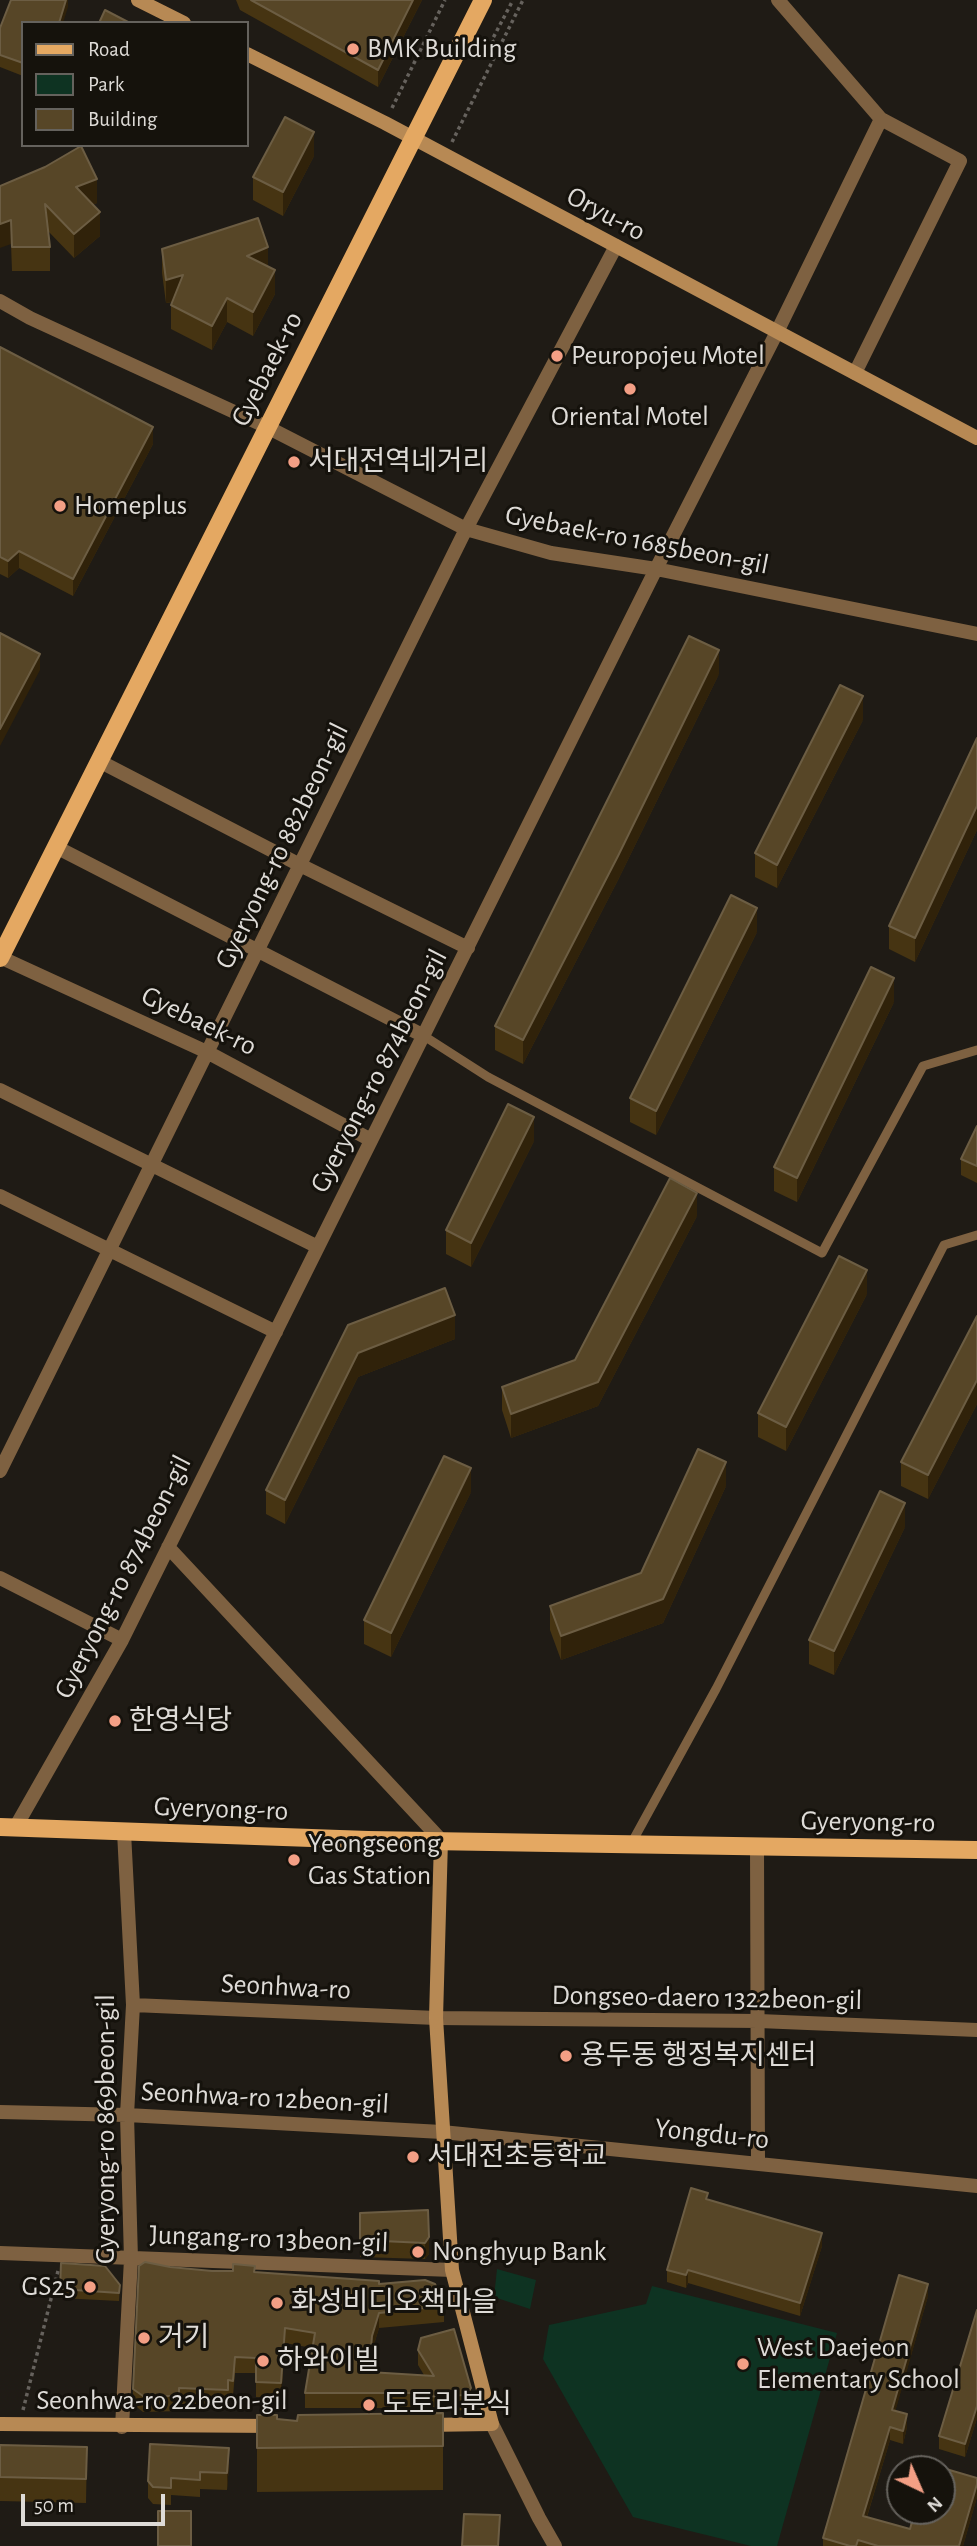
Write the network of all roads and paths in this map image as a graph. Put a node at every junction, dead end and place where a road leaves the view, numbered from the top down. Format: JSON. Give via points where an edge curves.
{"nodes":[{"id":1,"x":138,"y":0,"type":"edge"},
{"id":2,"x":445,"y":0,"type":"edge"},
{"id":3,"x":483,"y":0,"type":"edge"},
{"id":4,"x":513,"y":0,"type":"edge"},
{"id":5,"x":523,"y":0,"type":"edge"},
{"id":6,"x":778,"y":0,"type":"edge"},
{"id":7,"x":180,"y":21,"type":"edge"},
{"id":8,"x":498,"y":49,"type":"junction"},
{"id":9,"x":248,"y":54,"type":"edge"},
{"id":10,"x":881,"y":119,"type":"junction"},
{"id":11,"x":386,"y":123,"type":"junction"},
{"id":12,"x":412,"y":138,"type":"junction"},
{"id":13,"x":445,"y":156,"type":"junction"},
{"id":14,"x":616,"y":246,"type":"junction"},
{"id":15,"x":0,"y":301,"type":"edge"},
{"id":16,"x":778,"y":332,"type":"junction"},
{"id":17,"x":855,"y":373,"type":"junction"},
{"id":18,"x":267,"y":427,"type":"junction"},
{"id":19,"x":977,"y":438,"type":"edge"},
{"id":20,"x":466,"y":528,"type":"junction"},
{"id":21,"x":656,"y":569,"type":"junction"},
{"id":22,"x":977,"y":634,"type":"edge"},
{"id":23,"x":99,"y":761,"type":"junction"},
{"id":24,"x":56,"y":847,"type":"junction"},
{"id":25,"x":300,"y":865,"type":"junction"},
{"id":26,"x":468,"y":948,"type":"junction"},
{"id":27,"x":258,"y":951,"type":"junction"},
{"id":28,"x":0,"y":957,"type":"edge"},
{"id":29,"x":424,"y":1035,"type":"junction"},
{"id":30,"x":977,"y":1050,"type":"edge"},
{"id":31,"x":207,"y":1052,"type":"junction"},
{"id":32,"x":0,"y":1090,"type":"edge"},
{"id":33,"x":372,"y":1140,"type":"junction"},
{"id":34,"x":152,"y":1165,"type":"junction"},
{"id":35,"x":0,"y":1196,"type":"edge"},
{"id":36,"x":977,"y":1235,"type":"edge"},
{"id":37,"x":318,"y":1247,"type":"junction"},
{"id":38,"x":110,"y":1248,"type":"junction"},
{"id":39,"x":275,"y":1332,"type":"junction"},
{"id":40,"x":0,"y":1472,"type":"edge"},
{"id":41,"x":168,"y":1547,"type":"junction"},
{"id":42,"x":0,"y":1578,"type":"edge"},
{"id":43,"x":121,"y":1640,"type":"junction"},
{"id":44,"x":8,"y":1827,"type":"edge"},
{"id":45,"x":124,"y":1832,"type":"junction"},
{"id":46,"x":441,"y":1840,"type":"junction"},
{"id":47,"x":631,"y":1844,"type":"junction"},
{"id":48,"x":757,"y":1846,"type":"junction"},
{"id":49,"x":977,"y":1850,"type":"edge"},
{"id":50,"x":133,"y":2005,"type":"junction"},
{"id":51,"x":436,"y":2018,"type":"junction"},
{"id":52,"x":759,"y":2021,"type":"junction"},
{"id":53,"x":977,"y":2030,"type":"edge"},
{"id":54,"x":0,"y":2112,"type":"edge"},
{"id":55,"x":127,"y":2115,"type":"junction"},
{"id":56,"x":442,"y":2132,"type":"junction"},
{"id":57,"x":758,"y":2163,"type":"junction"},
{"id":58,"x":977,"y":2186,"type":"edge"},
{"id":59,"x":0,"y":2253,"type":"edge"},
{"id":60,"x":62,"y":2256,"type":"junction"},
{"id":61,"x":131,"y":2259,"type":"junction"},
{"id":62,"x":452,"y":2270,"type":"junction"},
{"id":63,"x":0,"y":2424,"type":"edge"},
{"id":64,"x":492,"y":2424,"type":"junction"},
{"id":65,"x":19,"y":2425,"type":"junction"},
{"id":66,"x":410,"y":2425,"type":"edge"},
{"id":67,"x":287,"y":2426,"type":"edge"},
{"id":68,"x":122,"y":2427,"type":"junction"},
{"id":69,"x":555,"y":2546,"type":"edge"}],
"edges":[{"from":1,"to":7,"type":"street"},
{"from":2,"to":11,"type":"path"},
{"from":3,"to":12,"type":"main road","name":"Gyebaek-ro"},
{"from":4,"to":8,"type":"path","via":[[492,40]]},
{"from":5,"to":8,"type":"path"},
{"from":6,"to":10,"type":"street"},
{"from":8,"to":13,"type":"path"},
{"from":9,"to":11,"type":"street","name":"Oryu-ro"},
{"from":10,"to":16,"type":"street"},
{"from":10,"to":17,"type":"street","via":[[960,161]]},
{"from":11,"to":12,"type":"street","name":"Oryu-ro"},
{"from":12,"to":13,"type":"street","name":"Oryu-ro"},
{"from":12,"to":18,"type":"main road","name":"Gyebaek-ro"},
{"from":13,"to":14,"type":"street","name":"Oryu-ro"},
{"from":14,"to":16,"type":"street","name":"Oryu-ro"},
{"from":14,"to":20,"type":"street","name":"Gyeryong-ro 882beon-gil"},
{"from":15,"to":18,"type":"street","name":"Gyebaek-ro 1685beon-gil"},
{"from":16,"to":17,"type":"street","name":"Oryu-ro"},
{"from":16,"to":21,"type":"street","name":"Gyeryong-ro 874beon-gil"},
{"from":17,"to":19,"type":"street","name":"Oryu-ro"},
{"from":18,"to":20,"type":"street","name":"Gyebaek-ro 1685beon-gil"},
{"from":18,"to":23,"type":"main road","name":"Gyebaek-ro"},
{"from":20,"to":21,"type":"street","name":"Gyebaek-ro 1685beon-gil","via":[[551,553]]},
{"from":20,"to":25,"type":"street","name":"Gyeryong-ro 882beon-gil"},
{"from":21,"to":22,"type":"street","name":"Gyebaek-ro 1685beon-gil"},
{"from":21,"to":26,"type":"street","name":"Gyeryong-ro 874beon-gil"},
{"from":23,"to":24,"type":"main road","name":"Gyebaek-ro"},
{"from":23,"to":25,"type":"street"},
{"from":24,"to":27,"type":"street"},
{"from":24,"to":28,"type":"main road","name":"Gyebaek-ro"},
{"from":25,"to":26,"type":"street"},
{"from":25,"to":27,"type":"street","name":"Gyeryong-ro 882beon-gil"},
{"from":26,"to":29,"type":"street","name":"Gyeryong-ro 874beon-gil"},
{"from":27,"to":29,"type":"street"},
{"from":27,"to":31,"type":"street","name":"Gyeryong-ro 882beon-gil"},
{"from":28,"to":31,"type":"street","name":"Gyebaek-ro"},
{"from":29,"to":30,"type":"lane","via":[[488,1077],[822,1254],[923,1066]]},
{"from":29,"to":33,"type":"street","name":"Gyeryong-ro 874beon-gil"},
{"from":31,"to":33,"type":"street","name":"Gyebaek-ro"},
{"from":31,"to":34,"type":"street","name":"Gyeryong-ro 882beon-gil"},
{"from":32,"to":34,"type":"street"},
{"from":33,"to":37,"type":"street","name":"Gyeryong-ro 874beon-gil"},
{"from":34,"to":37,"type":"street"},
{"from":34,"to":38,"type":"street","name":"Gyeryong-ro 882beon-gil"},
{"from":35,"to":38,"type":"street"},
{"from":36,"to":47,"type":"lane","via":[[944,1245],[716,1689]]},
{"from":37,"to":39,"type":"street","name":"Gyeryong-ro 874beon-gil"},
{"from":38,"to":39,"type":"street"},
{"from":38,"to":40,"type":"street","name":"Gyeryong-ro 882beon-gil"},
{"from":39,"to":41,"type":"street","name":"Gyeryong-ro 874beon-gil"},
{"from":41,"to":43,"type":"street","name":"Gyeryong-ro 874beon-gil"},
{"from":41,"to":46,"type":"street"},
{"from":42,"to":43,"type":"street"},
{"from":43,"to":44,"type":"street","name":"Gyeryong-ro 874beon-gil"},
{"from":44,"to":45,"type":"main road","name":"Gyeryong-ro"},
{"from":45,"to":46,"type":"main road","name":"Gyeryong-ro"},
{"from":45,"to":50,"type":"street","name":"Gyeryong-ro 869beon-gil"},
{"from":46,"to":47,"type":"main road","name":"Gyeryong-ro"},
{"from":46,"to":51,"type":"street"},
{"from":47,"to":48,"type":"main road","name":"Gyeryong-ro"},
{"from":48,"to":49,"type":"main road","name":"Gyeryong-ro"},
{"from":48,"to":52,"type":"street"},
{"from":50,"to":51,"type":"street","name":"Seonhwa-ro"},
{"from":50,"to":55,"type":"street","name":"Gyeryong-ro 869beon-gil"},
{"from":51,"to":52,"type":"street","name":"Dongseo-daero 1322beon-gil"},
{"from":51,"to":56,"type":"street"},
{"from":52,"to":53,"type":"street","name":"Dongseo-daero 1322beon-gil"},
{"from":52,"to":57,"type":"street"},
{"from":54,"to":55,"type":"street","name":"Seonhwa-ro 12beon-gil"},
{"from":55,"to":56,"type":"street","name":"Seonhwa-ro 12beon-gil"},
{"from":55,"to":61,"type":"street","name":"Gyeryong-ro 869beon-gil"},
{"from":56,"to":57,"type":"street","name":"Yongdu-ro"},
{"from":56,"to":62,"type":"street"},
{"from":57,"to":58,"type":"street","name":"Yongdu-ro"},
{"from":59,"to":60,"type":"street","name":"Jungang-ro 13beon-gil"},
{"from":60,"to":61,"type":"street","name":"Jungang-ro 13beon-gil"},
{"from":60,"to":65,"type":"path"},
{"from":61,"to":62,"type":"street","name":"Jungang-ro 13beon-gil"},
{"from":61,"to":68,"type":"street","name":"Gyeryong-ro 869beon-gil"},
{"from":62,"to":64,"type":"street"},
{"from":63,"to":65,"type":"street","name":"Seonhwa-ro 22beon-gil"},
{"from":64,"to":66,"type":"street"},
{"from":64,"to":69,"type":"street"},
{"from":65,"to":68,"type":"street","name":"Seonhwa-ro 22beon-gil"},
{"from":67,"to":68,"type":"street","name":"Seonhwa-ro 22beon-gil"}]}
